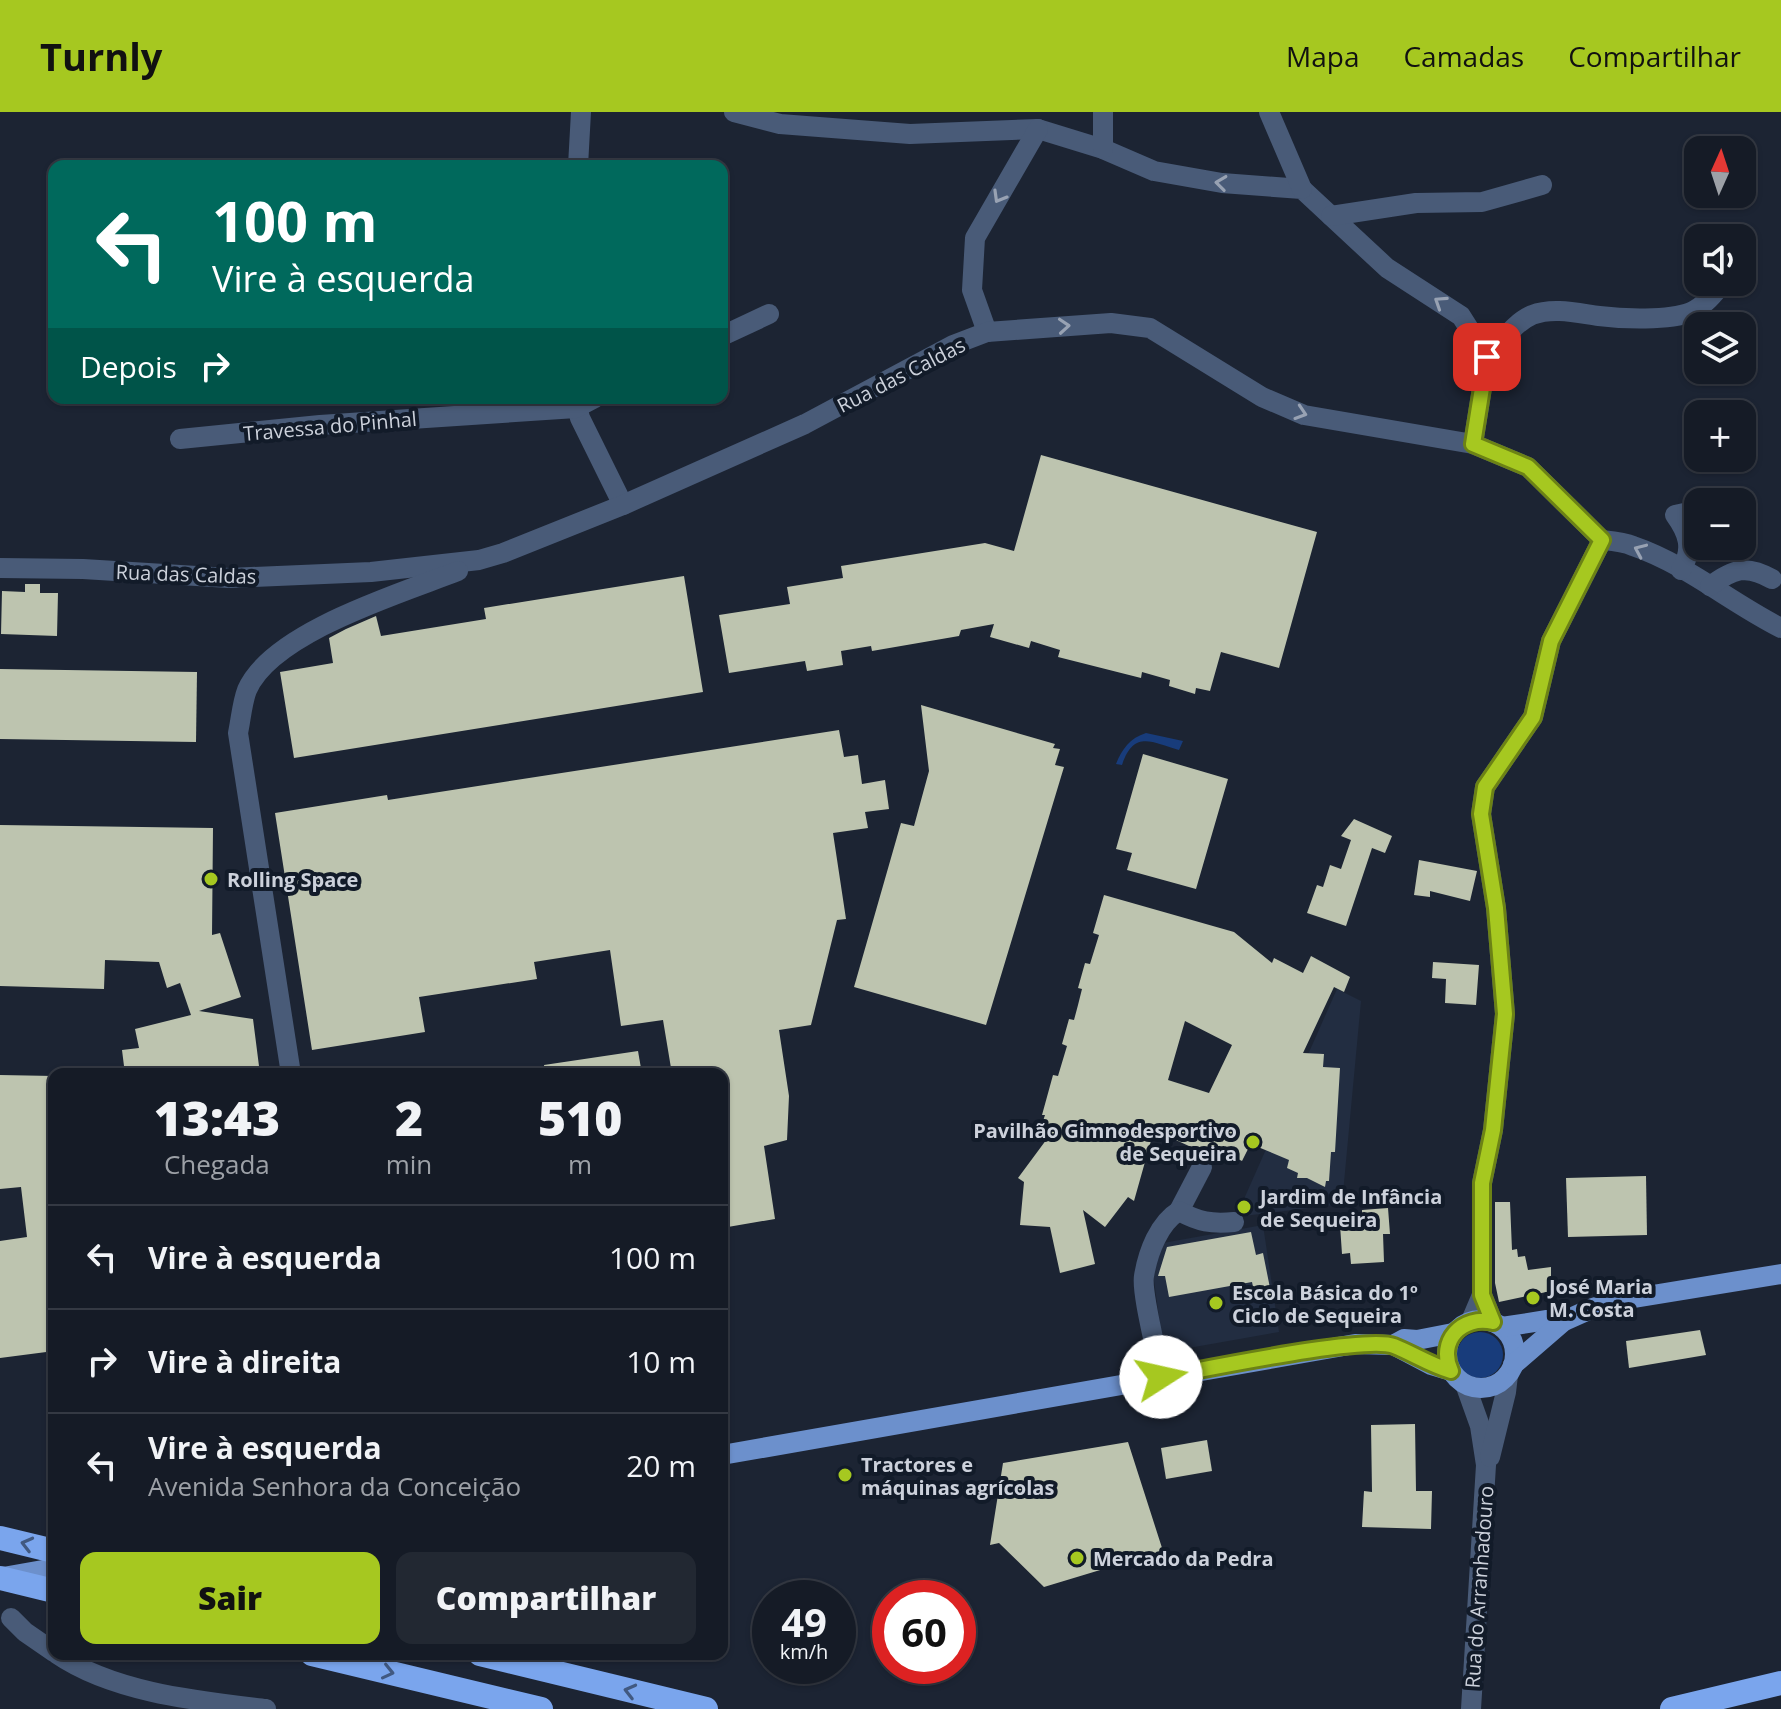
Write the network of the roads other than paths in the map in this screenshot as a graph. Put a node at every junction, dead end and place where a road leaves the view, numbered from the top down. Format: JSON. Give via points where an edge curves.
{"nodes":[{"id":1,"x":581,"y":112,"type":"edge"},
{"id":2,"x":734,"y":112,"type":"edge"},
{"id":3,"x":1103,"y":112,"type":"edge"},
{"id":4,"x":1269,"y":112,"type":"edge"},
{"id":5,"x":1038,"y":129,"type":"junction"},
{"id":6,"x":1103,"y":149,"type":"junction"},
{"id":7,"x":578,"y":160,"type":"edge"},
{"id":8,"x":1542,"y":185,"type":"dead end"},
{"id":9,"x":1302,"y":189,"type":"junction"},
{"id":10,"x":1331,"y":216,"type":"junction"},
{"id":11,"x":1712,"y":296,"type":"edge"},
{"id":12,"x":769,"y":314,"type":"dead end"},
{"id":13,"x":987,"y":332,"type":"junction"},
{"id":14,"x":728,"y":333,"type":"edge"},
{"id":15,"x":1487,"y":357,"type":"junction"},
{"id":16,"x":564,"y":404,"type":"edge"},
{"id":17,"x":576,"y":404,"type":"edge"},
{"id":18,"x":180,"y":439,"type":"dead end"},
{"id":19,"x":1473,"y":444,"type":"junction"},
{"id":20,"x":623,"y":505,"type":"junction"},
{"id":21,"x":1684,"y":513,"type":"edge"},
{"id":22,"x":1684,"y":530,"type":"edge"},
{"id":23,"x":1602,"y":540,"type":"junction"},
{"id":24,"x":503,"y":553,"type":"junction"},
{"id":25,"x":1685,"y":560,"type":"edge"},
{"id":26,"x":0,"y":568,"type":"edge"},
{"id":27,"x":393,"y":570,"type":"junction"},
{"id":28,"x":1681,"y":570,"type":"junction"},
{"id":29,"x":371,"y":572,"type":"junction"},
{"id":30,"x":1772,"y":579,"type":"dead end"},
{"id":31,"x":1710,"y":586,"type":"junction"},
{"id":32,"x":405,"y":592,"type":"junction"},
{"id":33,"x":382,"y":601,"type":"junction"},
{"id":34,"x":1781,"y":628,"type":"edge"},
{"id":35,"x":290,"y":1068,"type":"edge"},
{"id":36,"x":1202,"y":1167,"type":"dead end"},
{"id":37,"x":1179,"y":1211,"type":"junction"},
{"id":38,"x":1234,"y":1222,"type":"dead end"},
{"id":39,"x":1781,"y":1274,"type":"edge"},
{"id":40,"x":1482,"y":1295,"type":"junction"},
{"id":41,"x":1471,"y":1321,"type":"junction"},
{"id":42,"x":1564,"y":1321,"type":"junction"},
{"id":43,"x":1497,"y":1325,"type":"junction"},
{"id":44,"x":1453,"y":1333,"type":"junction"},
{"id":45,"x":1393,"y":1345,"type":"junction"},
{"id":46,"x":1510,"y":1370,"type":"junction"},
{"id":47,"x":1161,"y":1377,"type":"junction"},
{"id":48,"x":1458,"y":1377,"type":"junction"},
{"id":49,"x":728,"y":1454,"type":"edge"},
{"id":50,"x":1486,"y":1465,"type":"junction"},
{"id":51,"x":0,"y":1538,"type":"edge"},
{"id":52,"x":48,"y":1550,"type":"edge"},
{"id":53,"x":48,"y":1569,"type":"edge"},
{"id":54,"x":0,"y":1578,"type":"edge"},
{"id":55,"x":48,"y":1590,"type":"edge"},
{"id":56,"x":11,"y":1618,"type":"dead end"},
{"id":57,"x":48,"y":1648,"type":"edge"},
{"id":58,"x":68,"y":1660,"type":"edge"},
{"id":59,"x":337,"y":1660,"type":"edge"},
{"id":60,"x":505,"y":1660,"type":"edge"},
{"id":61,"x":1781,"y":1683,"type":"edge"},
{"id":62,"x":266,"y":1709,"type":"edge"},
{"id":63,"x":541,"y":1709,"type":"edge"},
{"id":64,"x":706,"y":1709,"type":"edge"},
{"id":65,"x":1471,"y":1709,"type":"edge"},
{"id":66,"x":1672,"y":1709,"type":"edge"}],
"edges":[{"from":1,"to":7,"type":"street"},
{"from":2,"to":5,"type":"street","via":[[780,124],[910,134]]},
{"from":3,"to":6,"type":"street"},
{"from":4,"to":9,"type":"street"},
{"from":5,"to":6,"type":"street"},
{"from":5,"to":13,"type":"street","one_way":true,"via":[[975,238],[972,290]]},
{"from":9,"to":6,"type":"street","one_way":true,"via":[[1154,171]]},
{"from":8,"to":10,"type":"street","via":[[1482,202],[1416,203]]},
{"from":9,"to":10,"type":"street"},
{"from":15,"to":10,"type":"street","one_way":true,"via":[[1461,316],[1387,268]]},
{"from":11,"to":15,"type":"street","via":[[1690,312],[1676,314],[1533,315]]},
{"from":12,"to":14,"type":"street"},
{"from":13,"to":19,"type":"street","name":"Rua das Caldas","one_way":true,"via":[[1111,323],[1150,328],[1262,397],[1304,415]]},
{"from":13,"to":20,"type":"street","name":"Rua das Caldas","via":[[805,424]]},
{"from":15,"to":19,"type":"street"},
{"from":16,"to":18,"type":"street","name":"Travessa do Pinhal"},
{"from":17,"to":20,"type":"street"},
{"from":19,"to":23,"type":"street","name":"Rua das Caldas","via":[[1528,467]]},
{"from":20,"to":24,"type":"street","name":"Rua das Caldas"},
{"from":21,"to":22,"type":"street","via":[[1675,515]]},
{"from":28,"to":23,"type":"street","one_way":true,"via":[[1632,545]]},
{"from":23,"to":40,"type":"street","via":[[1551,641],[1533,717],[1481,801],[1505,1014],[1482,1183]]},
{"from":24,"to":27,"type":"street","name":"Rua das Caldas"},
{"from":24,"to":32,"type":"street","name":"Rua das Caldas"},
{"from":25,"to":28,"type":"street"},
{"from":26,"to":29,"type":"street","name":"Rua das Caldas","via":[[229,578]]},
{"from":27,"to":29,"type":"street","name":"Rua das Caldas"},
{"from":27,"to":32,"type":"street","via":[[403,577]]},
{"from":28,"to":31,"type":"street"},
{"from":29,"to":33,"type":"street","via":[[384,586]]},
{"from":30,"to":31,"type":"street","via":[[1747,568]]},
{"from":31,"to":34,"type":"street"},
{"from":32,"to":33,"type":"street","name":"Rua das Caldas"},
{"from":33,"to":35,"type":"street","name":"Rua das Caldas","via":[[317,629],[274,656],[247,690],[238,733]]},
{"from":36,"to":37,"type":"street"},
{"from":37,"to":38,"type":"street","via":[[1199,1222]]},
{"from":37,"to":47,"type":"street","via":[[1159,1230],[1143,1278]]},
{"from":39,"to":42,"type":"main road","via":[[1622,1300]]},
{"from":40,"to":41,"type":"street"},
{"from":40,"to":43,"type":"street"},
{"from":41,"to":43,"type":"main road"},
{"from":41,"to":44,"type":"main road"},
{"from":42,"to":43,"type":"main road"},
{"from":42,"to":46,"type":"main road"},
{"from":43,"to":46,"type":"main road","via":[[1514,1345]]},
{"from":44,"to":45,"type":"main road"},
{"from":44,"to":48,"type":"main road","via":[[1446,1354]]},
{"from":45,"to":47,"type":"main road","via":[[1355,1344]]},
{"from":45,"to":48,"type":"main road"},
{"from":46,"to":48,"type":"main road","via":[[1491,1387],[1477,1388]]},
{"from":46,"to":50,"type":"street","name":"Rua do Arranhadouro"},
{"from":47,"to":49,"type":"main road"},
{"from":48,"to":50,"type":"street","name":"Rua do Arranhadouro","via":[[1480,1426]]},
{"from":50,"to":65,"type":"street","name":"Rua do Arranhadouro"},
{"from":52,"to":51,"type":"highway","one_way":true},
{"from":53,"to":54,"type":"main road"},
{"from":54,"to":55,"type":"highway"},
{"from":56,"to":57,"type":"street"},
{"from":58,"to":62,"type":"street","via":[[127,1686]]},
{"from":59,"to":63,"type":"highway","one_way":true},
{"from":64,"to":60,"type":"highway","one_way":true},
{"from":61,"to":66,"type":"highway"}]}
